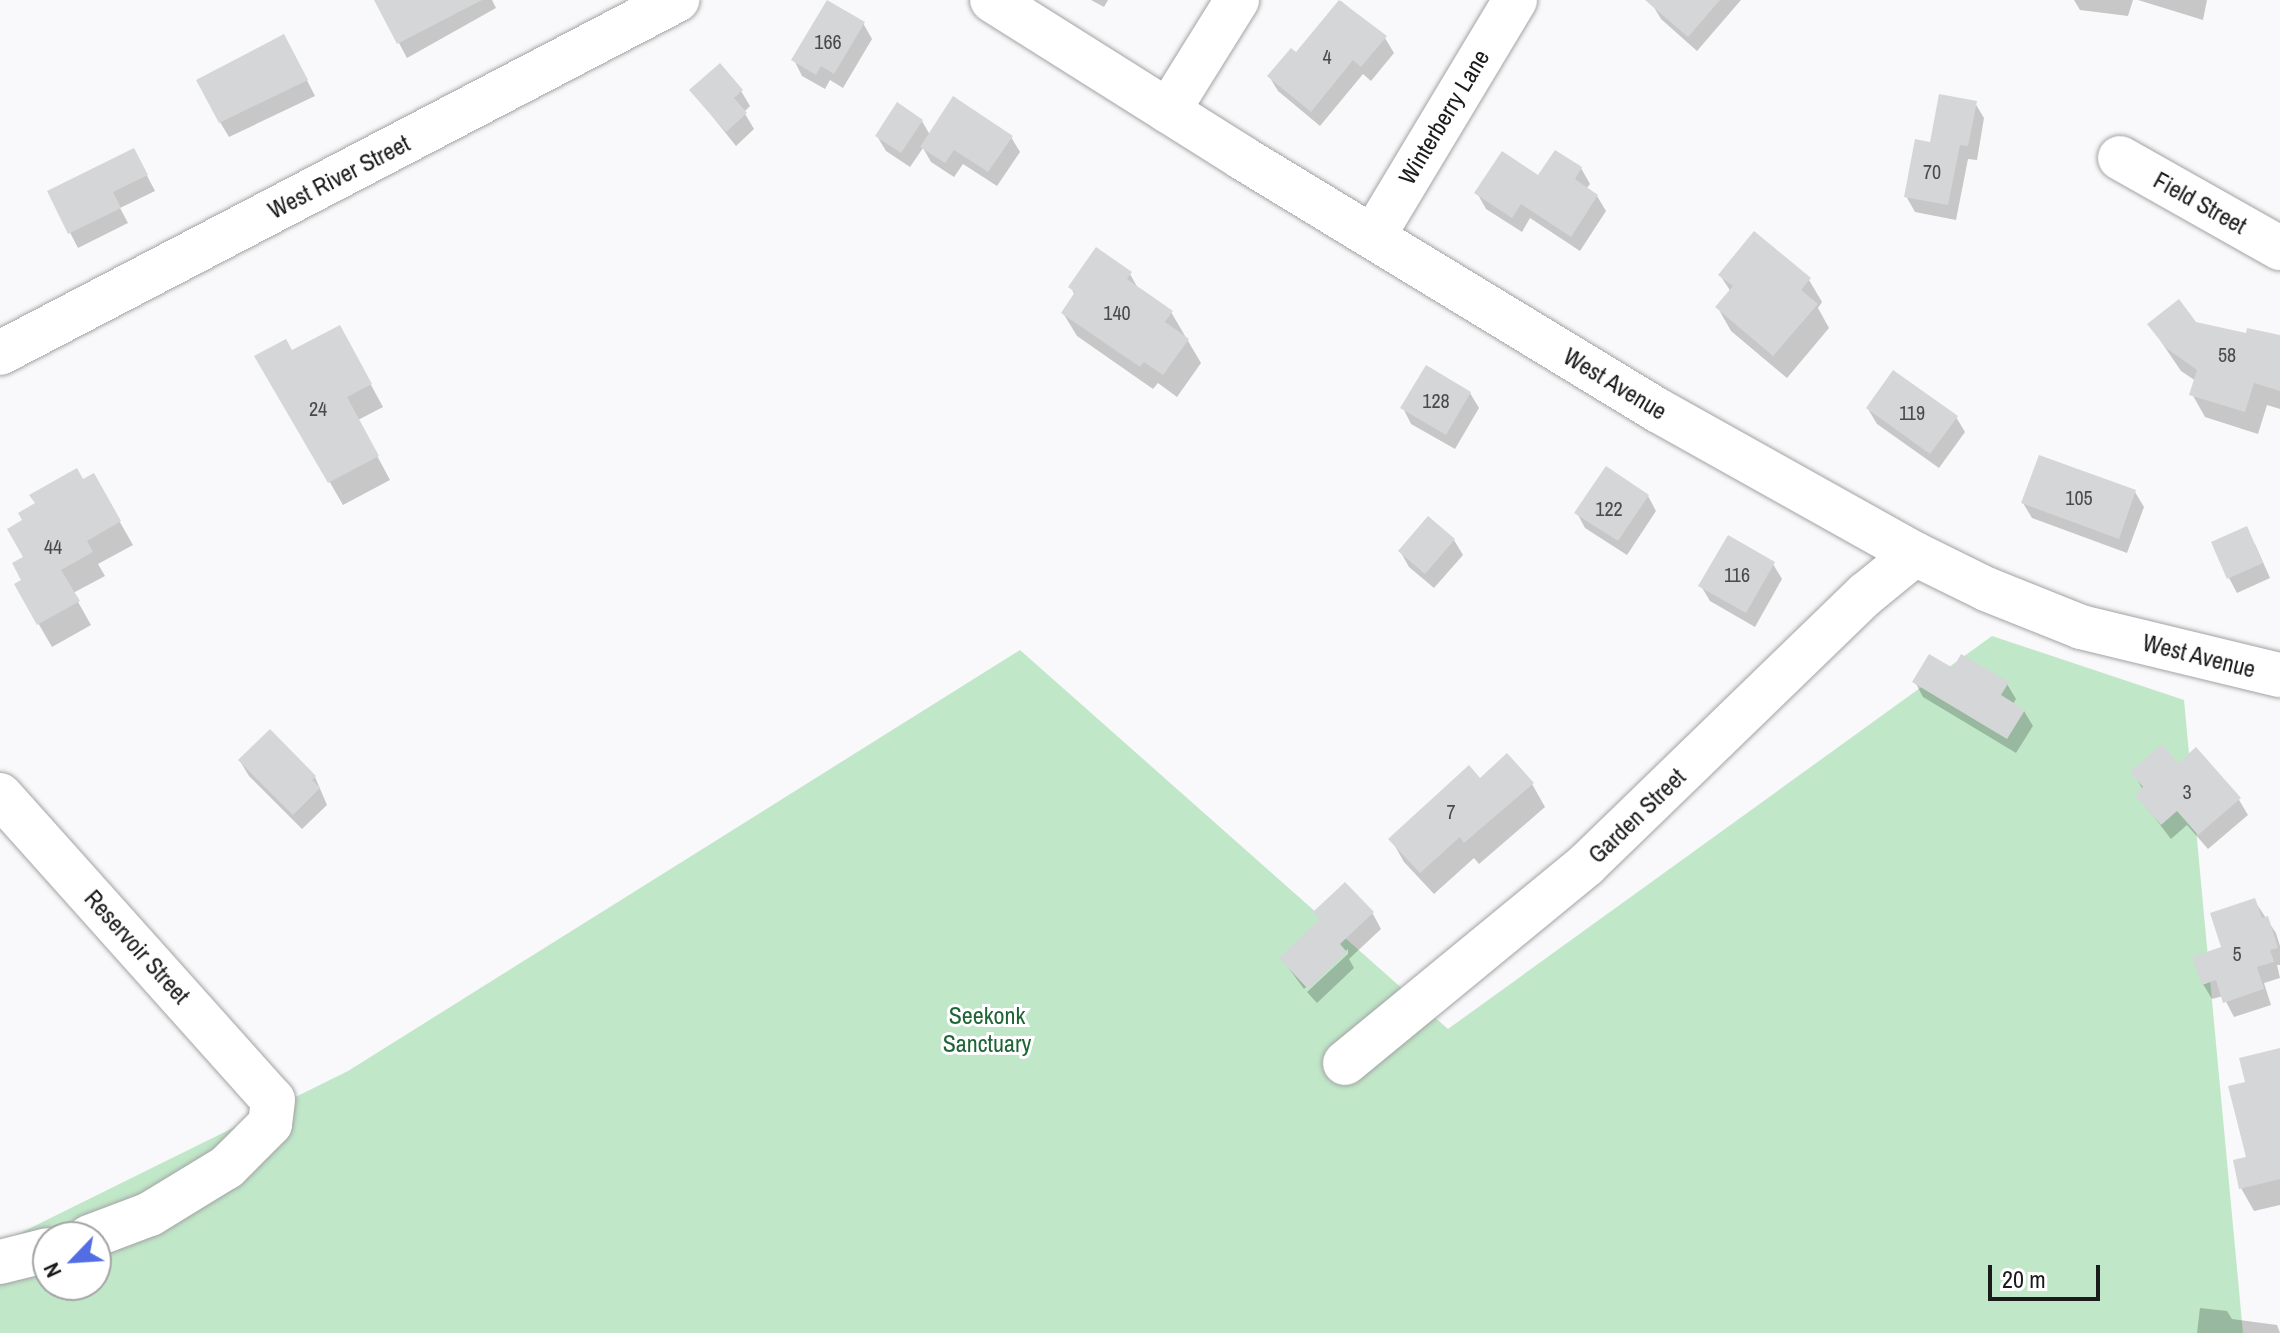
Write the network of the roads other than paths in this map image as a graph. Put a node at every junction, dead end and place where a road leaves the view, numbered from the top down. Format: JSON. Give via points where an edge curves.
{"nodes":[{"id":1,"x":677,"y":0,"type":"edge"},
{"id":2,"x":992,"y":0,"type":"edge"},
{"id":3,"x":1237,"y":0,"type":"edge"},
{"id":4,"x":1515,"y":0,"type":"edge"},
{"id":5,"x":1168,"y":111,"type":"junction"},
{"id":6,"x":2120,"y":158,"type":"dead end"},
{"id":7,"x":1374,"y":235,"type":"junction"},
{"id":8,"x":2280,"y":248,"type":"edge"},
{"id":9,"x":0,"y":353,"type":"edge"},
{"id":10,"x":1915,"y":554,"type":"junction"},
{"id":11,"x":2280,"y":675,"type":"edge"},
{"id":12,"x":0,"y":795,"type":"edge"},
{"id":13,"x":1345,"y":1063,"type":"dead end"},
{"id":14,"x":112,"y":1228,"type":"edge"},
{"id":15,"x":32,"y":1254,"type":"edge"},
{"id":16,"x":0,"y":1262,"type":"edge"}],
"edges":[{"from":1,"to":9,"type":"street","name":"West River Street"},
{"from":2,"to":5,"type":"street","name":"West Avenue"},
{"from":3,"to":5,"type":"street"},
{"from":4,"to":7,"type":"street","name":"Winterberry Lane"},
{"from":5,"to":7,"type":"street","name":"West Avenue"},
{"from":6,"to":8,"type":"street","name":"Field Street"},
{"from":7,"to":10,"type":"street","name":"West Avenue","via":[[1659,411]]},
{"from":10,"to":11,"type":"street","name":"West Avenue","via":[[2081,627]]},
{"from":10,"to":13,"type":"street","name":"Garden Street","via":[[1866,594],[1586,865]]},
{"from":12,"to":14,"type":"street","name":"Reservoir Street","via":[[273,1100],[270,1124],[227,1167],[150,1214]]},
{"from":15,"to":16,"type":"street"}]}
